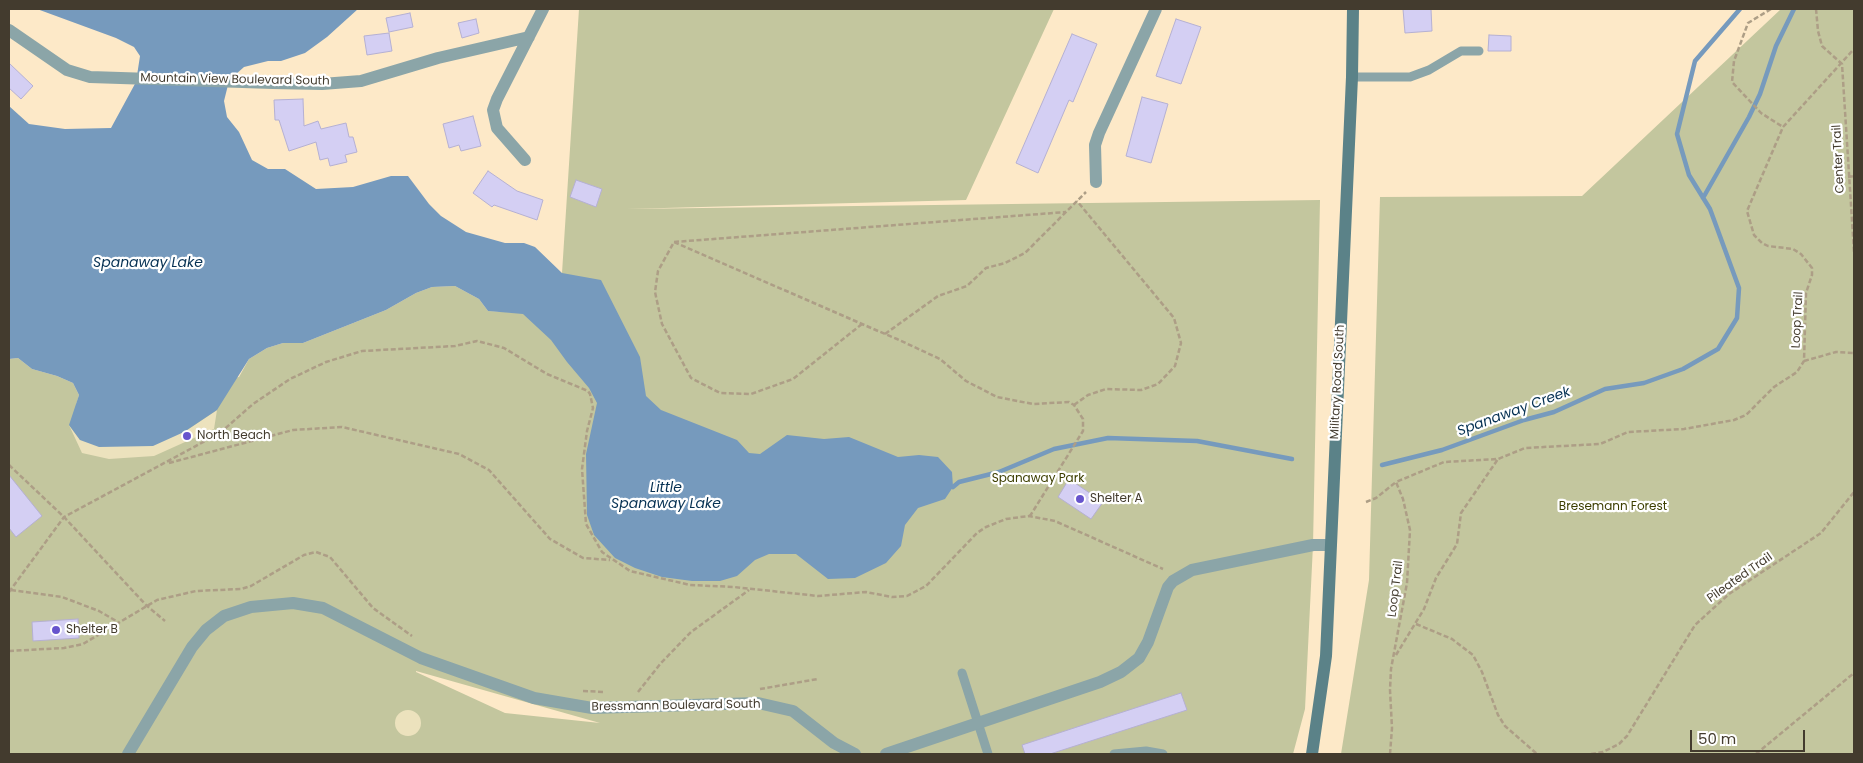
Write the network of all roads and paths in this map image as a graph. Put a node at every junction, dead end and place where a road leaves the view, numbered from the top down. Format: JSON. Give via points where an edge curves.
{"nodes":[{"id":1,"x":543,"y":9,"type":"edge"},
{"id":2,"x":1156,"y":9,"type":"edge"},
{"id":3,"x":1353,"y":9,"type":"edge"},
{"id":4,"x":1771,"y":9,"type":"edge"},
{"id":5,"x":1816,"y":9,"type":"edge"},
{"id":6,"x":9,"y":30,"type":"edge"},
{"id":7,"x":529,"y":37,"type":"junction"},
{"id":8,"x":1854,"y":49,"type":"edge"},
{"id":9,"x":1479,"y":51,"type":"dead end"},
{"id":10,"x":1842,"y":64,"type":"junction"},
{"id":11,"x":1352,"y":77,"type":"junction"},
{"id":12,"x":1783,"y":127,"type":"junction"},
{"id":13,"x":525,"y":160,"type":"dead end"},
{"id":14,"x":1854,"y":176,"type":"edge"},
{"id":15,"x":1848,"y":177,"type":"junction"},
{"id":16,"x":1096,"y":182,"type":"joint"},
{"id":17,"x":1077,"y":201,"type":"junction"},
{"id":18,"x":1066,"y":212,"type":"junction"},
{"id":19,"x":674,"y":242,"type":"junction"},
{"id":20,"x":1854,"y":252,"type":"edge"},
{"id":21,"x":862,"y":324,"type":"junction"},
{"id":22,"x":885,"y":334,"type":"junction"},
{"id":23,"x":1854,"y":353,"type":"edge"},
{"id":24,"x":1804,"y":361,"type":"junction"},
{"id":25,"x":1074,"y":405,"type":"junction"},
{"id":26,"x":1498,"y":459,"type":"junction"},
{"id":27,"x":9,"y":464,"type":"edge"},
{"id":28,"x":163,"y":464,"type":"junction"},
{"id":29,"x":1396,"y":482,"type":"junction"},
{"id":30,"x":1854,"y":492,"type":"edge"},
{"id":31,"x":1366,"y":502,"type":"dead end"},
{"id":32,"x":1030,"y":516,"type":"junction"},
{"id":33,"x":64,"y":517,"type":"junction"},
{"id":34,"x":1330,"y":545,"type":"junction"},
{"id":35,"x":610,"y":560,"type":"junction"},
{"id":36,"x":1163,"y":569,"type":"dead end"},
{"id":37,"x":750,"y":589,"type":"junction"},
{"id":38,"x":10,"y":591,"type":"edge"},
{"id":39,"x":165,"y":621,"type":"dead end"},
{"id":40,"x":118,"y":622,"type":"dead end"},
{"id":41,"x":1416,"y":624,"type":"junction"},
{"id":42,"x":1394,"y":657,"type":"junction"},
{"id":43,"x":962,"y":673,"type":"dead end"},
{"id":44,"x":1854,"y":673,"type":"edge"},
{"id":45,"x":638,"y":693,"type":"dead end"},
{"id":46,"x":976,"y":722,"type":"junction"},
{"id":47,"x":128,"y":754,"type":"edge"},
{"id":48,"x":855,"y":754,"type":"edge"},
{"id":49,"x":886,"y":754,"type":"edge"},
{"id":50,"x":988,"y":754,"type":"edge"},
{"id":51,"x":1114,"y":754,"type":"edge"},
{"id":52,"x":1163,"y":754,"type":"edge"},
{"id":53,"x":1312,"y":754,"type":"edge"},
{"id":54,"x":1390,"y":754,"type":"edge"},
{"id":55,"x":1537,"y":754,"type":"edge"},
{"id":56,"x":1591,"y":754,"type":"edge"},
{"id":57,"x":1756,"y":754,"type":"edge"}],
"edges":[{"from":1,"to":7,"type":"street"},
{"from":2,"to":16,"type":"street","via":[[1099,132],[1095,145]]},
{"from":3,"to":11,"type":"main road","name":"Military Road South"},
{"from":4,"to":12,"type":"path","via":[[1748,23],[1734,61],[1732,82],[1760,113]]},
{"from":5,"to":10,"type":"path","via":[[1822,46]]},
{"from":6,"to":7,"type":"street","name":"Mountain View Boulevard South","via":[[72,72],[90,77],[322,84],[361,81],[438,58]]},
{"from":7,"to":13,"type":"street","via":[[493,110],[497,128]]},
{"from":8,"to":10,"type":"path","name":"Loop Trail"},
{"from":9,"to":11,"type":"lane","via":[[1461,50],[1429,70],[1410,77]]},
{"from":10,"to":12,"type":"path","name":"Loop Trail"},
{"from":10,"to":15,"type":"path","name":"Center Trail"},
{"from":11,"to":34,"type":"main road","name":"Military Road South"},
{"from":12,"to":24,"type":"path","name":"Loop Trail","via":[[1747,211],[1754,235],[1762,243],[1793,249],[1802,254],[1812,268],[1806,293]]},
{"from":14,"to":15,"type":"path"},
{"from":15,"to":20,"type":"path","name":"Center Trail"},
{"from":16,"to":17,"type":"path"},
{"from":17,"to":18,"type":"path"},
{"from":17,"to":25,"type":"path","via":[[1174,318],[1181,343],[1175,366],[1158,384],[1141,390],[1101,390]]},
{"from":18,"to":19,"type":"path"},
{"from":18,"to":22,"type":"path","via":[[1025,253],[986,268],[967,286],[938,296]]},
{"from":19,"to":21,"type":"path"},
{"from":19,"to":21,"type":"path","via":[[658,271],[654,292],[658,314],[691,378],[709,389],[751,394],[793,379]]},
{"from":21,"to":22,"type":"path"},
{"from":22,"to":25,"type":"path","via":[[940,360],[966,381],[997,397],[1033,404],[1069,402]]},
{"from":23,"to":24,"type":"path","via":[[1836,352]]},
{"from":24,"to":26,"type":"path","name":"Loop Trail","via":[[1797,372],[1734,420],[1684,429],[1628,432],[1600,444],[1525,448]]},
{"from":25,"to":32,"type":"path","via":[[1083,420],[1083,431]]},
{"from":26,"to":29,"type":"path","name":"Loop Trail","via":[[1444,462]]},
{"from":26,"to":41,"type":"path","name":"Loop Trail","via":[[1461,513],[1457,544],[1436,578]]},
{"from":27,"to":33,"type":"path"},
{"from":28,"to":33,"type":"path"},
{"from":28,"to":35,"type":"path","via":[[293,430],[342,427],[459,454],[489,470],[550,539],[583,558]]},
{"from":28,"to":35,"type":"path","via":[[220,434],[271,391],[326,362],[362,352],[489,342],[590,394],[593,408],[583,450],[583,506],[590,534]]},
{"from":29,"to":31,"type":"path"},
{"from":29,"to":42,"type":"path","name":"Loop Trail","via":[[1404,499],[1410,530],[1407,583]]},
{"from":30,"to":56,"type":"path","name":"Pileated Trail","via":[[1822,533],[1743,584],[1711,609],[1695,625],[1627,736],[1619,744]]},
{"from":32,"to":36,"type":"path","via":[[1055,521]]},
{"from":32,"to":37,"type":"path","via":[[1006,518],[986,527],[926,586],[907,596],[866,592],[818,596]]},
{"from":33,"to":38,"type":"path"},
{"from":33,"to":39,"type":"path"},
{"from":34,"to":46,"type":"street","via":[[1313,545],[1192,570],[1168,587],[1148,642],[1132,665],[1100,682]]},
{"from":34,"to":53,"type":"main road","name":"Military Road South","via":[[1325,664]]},
{"from":35,"to":37,"type":"path","via":[[630,571],[670,582]]},
{"from":37,"to":45,"type":"path","via":[[691,632]]},
{"from":38,"to":40,"type":"path","via":[[62,597]]},
{"from":41,"to":42,"type":"path","name":"Loop Trail"},
{"from":41,"to":55,"type":"path","via":[[1452,639],[1473,655],[1505,726]]},
{"from":42,"to":54,"type":"path","name":"Loop Trail","via":[[1390,690]]},
{"from":43,"to":46,"type":"lane"},
{"from":44,"to":57,"type":"path"},
{"from":46,"to":49,"type":"street"},
{"from":46,"to":50,"type":"lane"},
{"from":47,"to":48,"type":"street","name":"Bressmann Boulevard South","via":[[192,647],[206,630],[224,616],[251,607],[293,604],[323,608],[421,658],[534,698],[592,708],[740,702],[767,704],[793,711]]},
{"from":51,"to":52,"type":"lane","via":[[1146,751]]}]}
